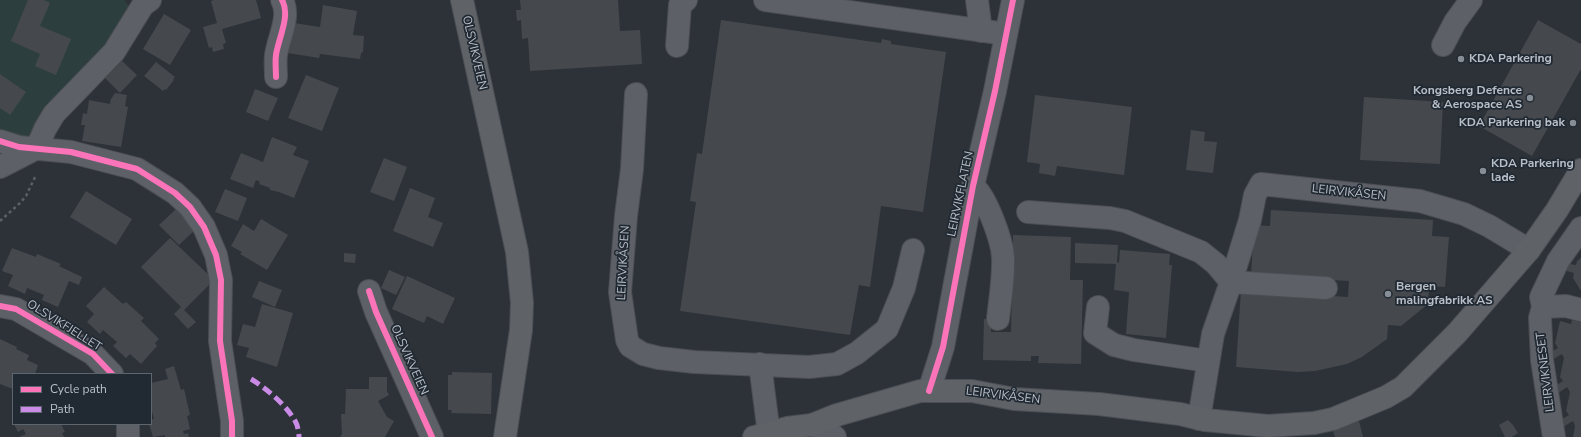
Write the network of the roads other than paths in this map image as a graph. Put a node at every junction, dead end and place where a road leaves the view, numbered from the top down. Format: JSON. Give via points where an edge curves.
{"nodes":[{"id":1,"x":282,"y":0,"type":"edge"},
{"id":2,"x":462,"y":0,"type":"edge"},
{"id":3,"x":686,"y":0,"type":"edge"},
{"id":4,"x":765,"y":0,"type":"edge"},
{"id":5,"x":977,"y":0,"type":"edge"},
{"id":6,"x":1013,"y":0,"type":"edge"},
{"id":7,"x":1471,"y":0,"type":"edge"},
{"id":8,"x":144,"y":2,"type":"edge"},
{"id":9,"x":981,"y":31,"type":"junction"},
{"id":10,"x":1006,"y":34,"type":"junction"},
{"id":11,"x":1443,"y":45,"type":"dead end"},
{"id":12,"x":677,"y":46,"type":"dead end"},
{"id":13,"x":276,"y":77,"type":"dead end"},
{"id":14,"x":636,"y":94,"type":"dead end"},
{"id":15,"x":0,"y":141,"type":"edge"},
{"id":16,"x":37,"y":148,"type":"junction"},
{"id":17,"x":0,"y":167,"type":"edge"},
{"id":18,"x":1581,"y":170,"type":"edge"},
{"id":19,"x":973,"y":186,"type":"junction"},
{"id":20,"x":1028,"y":212,"type":"dead end"},
{"id":21,"x":1581,"y":228,"type":"edge"},
{"id":22,"x":913,"y":250,"type":"dead end"},
{"id":23,"x":1529,"y":250,"type":"junction"},
{"id":24,"x":1231,"y":282,"type":"junction"},
{"id":25,"x":1326,"y":288,"type":"dead end"},
{"id":26,"x":369,"y":291,"type":"dead end"},
{"id":27,"x":0,"y":306,"type":"edge"},
{"id":28,"x":1098,"y":307,"type":"dead end"},
{"id":29,"x":1543,"y":307,"type":"junction"},
{"id":30,"x":1581,"y":310,"type":"edge"},
{"id":31,"x":998,"y":319,"type":"dead end"},
{"id":32,"x":1208,"y":361,"type":"junction"},
{"id":33,"x":760,"y":364,"type":"junction"},
{"id":34,"x":111,"y":373,"type":"edge"},
{"id":35,"x":929,"y":391,"type":"junction"},
{"id":36,"x":1199,"y":419,"type":"junction"},
{"id":37,"x":128,"y":425,"type":"edge"},
{"id":38,"x":812,"y":425,"type":"junction"},
{"id":39,"x":1258,"y":431,"type":"edge"},
{"id":40,"x":762,"y":435,"type":"edge"},
{"id":41,"x":128,"y":437,"type":"edge"},
{"id":42,"x":232,"y":437,"type":"edge"},
{"id":43,"x":432,"y":437,"type":"edge"},
{"id":44,"x":505,"y":437,"type":"edge"},
{"id":45,"x":835,"y":437,"type":"edge"},
{"id":46,"x":1554,"y":437,"type":"edge"}],
"edges":[{"from":1,"to":13,"type":"street","via":[[284,18],[276,55]]},
{"from":2,"to":44,"type":"main road","name":"OLSVIKVEIEN","via":[[517,252],[522,303],[521,330]]},
{"from":3,"to":12,"type":"street","via":[[680,5]]},
{"from":4,"to":9,"type":"street"},
{"from":5,"to":9,"type":"street"},
{"from":6,"to":10,"type":"street","name":"LEIRVIKFLATEN"},
{"from":7,"to":11,"type":"street"},
{"from":8,"to":16,"type":"street","via":[[114,52],[54,114]]},
{"from":9,"to":10,"type":"street"},
{"from":10,"to":19,"type":"street","name":"LEIRVIKFLATEN"},
{"from":14,"to":33,"type":"street","name":"LEIRVIKÅSEN","via":[[632,169],[620,292],[627,340],[630,346],[644,354],[659,358]]},
{"from":15,"to":16,"type":"street","via":[[19,147]]},
{"from":16,"to":17,"type":"street"},
{"from":16,"to":42,"type":"street","via":[[71,152],[137,169],[176,193],[204,227],[216,255],[221,280],[220,342],[232,421]]},
{"from":18,"to":23,"type":"main road","name":"LEIRVIKÅSEN"},
{"from":19,"to":31,"type":"street","via":[[987,205],[996,227],[1003,256]]},
{"from":19,"to":35,"type":"street","name":"LEIRVIKFLATEN","via":[[943,346]]},
{"from":20,"to":24,"type":"street","via":[[1125,221],[1201,252],[1216,264]]},
{"from":21,"to":29,"type":"street","name":"LEIRVIKNESET","via":[[1558,261],[1541,297]]},
{"from":22,"to":33,"type":"street","name":"LEIRVIKÅSEN","via":[[904,288],[887,329],[858,353],[837,364],[809,367]]},
{"from":23,"to":24,"type":"street","name":"LEIRVIKÅSEN","via":[[1464,214],[1420,201],[1262,184],[1255,195]]},
{"from":23,"to":39,"type":"main road","name":"LEIRVIKÅSEN","via":[[1457,333],[1403,387],[1386,397],[1333,419],[1268,426]]},
{"from":24,"to":25,"type":"street"},
{"from":24,"to":32,"type":"street","name":"LEIRVIKÅSEN","via":[[1213,334]]},
{"from":26,"to":43,"type":"street","name":"OLSVIKVEIEN"},
{"from":27,"to":34,"type":"street","name":"OLSVIKFJELLET","via":[[16,309],[93,354]]},
{"from":28,"to":32,"type":"street","via":[[1095,334],[1114,345]]},
{"from":29,"to":30,"type":"street","via":[[1566,306]]},
{"from":29,"to":46,"type":"street","name":"LEIRVIKNESET","via":[[1540,318],[1542,360]]},
{"from":32,"to":36,"type":"street","name":"LEIRVIKÅSEN"},
{"from":33,"to":40,"type":"street","name":"LEIRVIKÅSEN"},
{"from":35,"to":36,"type":"main road","name":"LEIRVIKÅSEN","via":[[972,391],[1014,399],[1099,404],[1180,414]]},
{"from":35,"to":38,"type":"main road","name":"LEIRVIKÅSEN","via":[[920,391],[837,414]]},
{"from":36,"to":39,"type":"main road","name":"LEIRVIKÅSEN"},
{"from":37,"to":41,"type":"street"},
{"from":38,"to":40,"type":"main road","name":"LEIRVIKÅSEN"},
{"from":38,"to":45,"type":"street","via":[[825,429]]}]}
